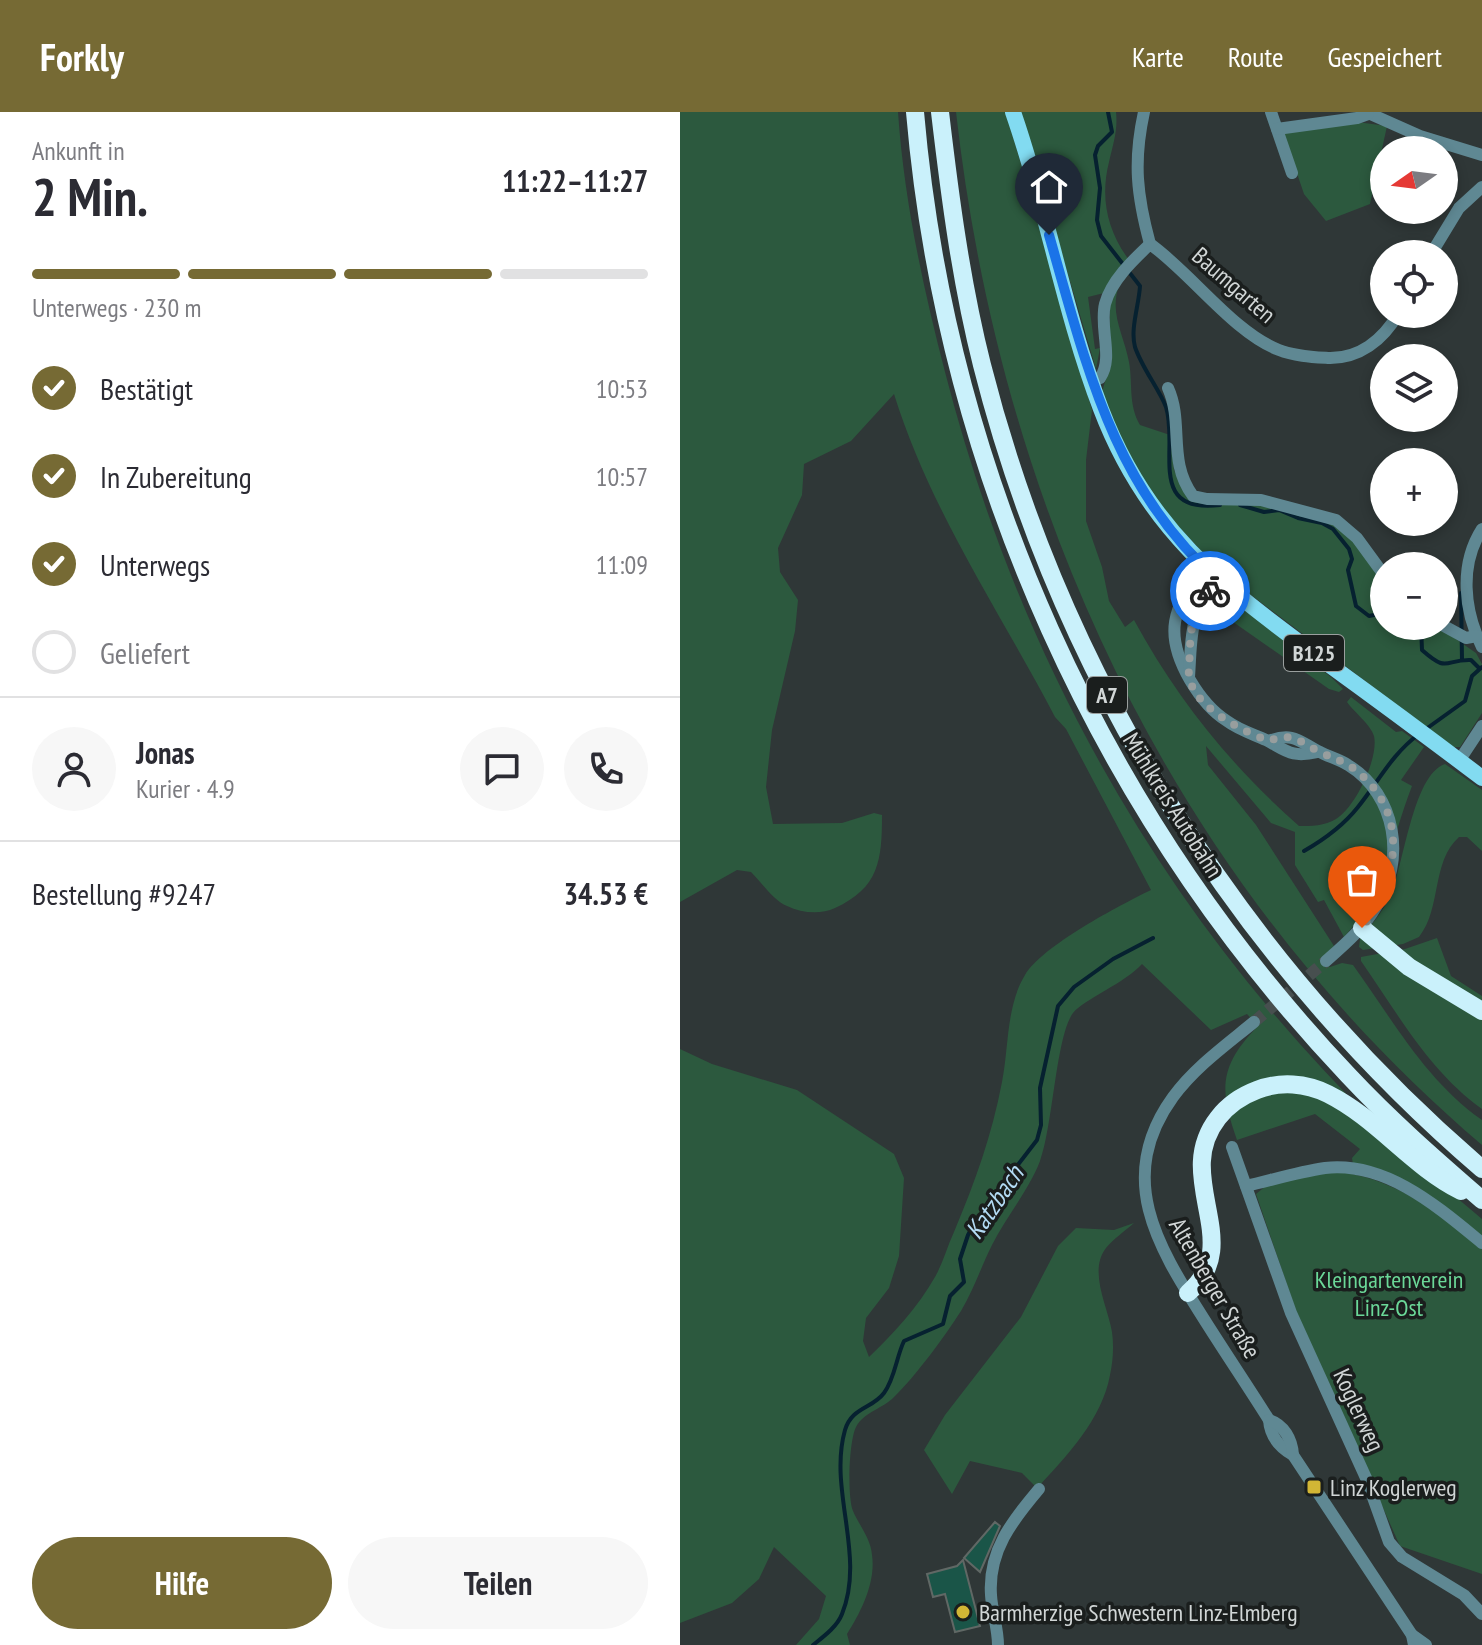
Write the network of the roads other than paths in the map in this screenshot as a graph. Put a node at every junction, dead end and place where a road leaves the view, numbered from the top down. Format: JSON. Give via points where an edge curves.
{"nodes":[{"id":1,"x":1013,"y":112,"type":"edge"},
{"id":2,"x":1144,"y":112,"type":"edge"},
{"id":3,"x":1271,"y":112,"type":"edge"},
{"id":4,"x":940,"y":113,"type":"edge"},
{"id":5,"x":1367,"y":113,"type":"edge"},
{"id":6,"x":915,"y":114,"type":"edge"},
{"id":7,"x":1277,"y":129,"type":"junction"},
{"id":8,"x":1482,"y":155,"type":"edge"},
{"id":9,"x":1292,"y":173,"type":"dead end"},
{"id":10,"x":1482,"y":187,"type":"edge"},
{"id":11,"x":1440,"y":240,"type":"edge"},
{"id":12,"x":1150,"y":244,"type":"junction"},
{"id":13,"x":1388,"y":328,"type":"edge"},
{"id":14,"x":1091,"y":381,"type":"junction"},
{"id":15,"x":1168,"y":388,"type":"dead end"},
{"id":16,"x":1482,"y":529,"type":"edge"},
{"id":17,"x":1370,"y":556,"type":"edge"},
{"id":18,"x":1203,"y":566,"type":"junction"},
{"id":19,"x":1219,"y":581,"type":"junction"},
{"id":20,"x":1471,"y":639,"type":"edge"},
{"id":21,"x":1189,"y":677,"type":"junction"},
{"id":22,"x":1482,"y":726,"type":"edge"},
{"id":23,"x":1459,"y":761,"type":"junction"},
{"id":24,"x":1482,"y":778,"type":"edge"},
{"id":25,"x":1362,"y":928,"type":"junction"},
{"id":26,"x":1326,"y":961,"type":"tunnel mouth"},
{"id":27,"x":1482,"y":1011,"type":"edge"},
{"id":28,"x":1254,"y":1022,"type":"tunnel mouth"},
{"id":29,"x":1232,"y":1147,"type":"dead end"},
{"id":30,"x":1482,"y":1169,"type":"edge"},
{"id":31,"x":1246,"y":1186,"type":"junction"},
{"id":32,"x":1482,"y":1201,"type":"edge"},
{"id":33,"x":1482,"y":1243,"type":"edge"},
{"id":34,"x":1188,"y":1293,"type":"junction"},
{"id":35,"x":1039,"y":1489,"type":"dead end"},
{"id":36,"x":1482,"y":1614,"type":"edge"},
{"id":37,"x":1413,"y":1640,"type":"edge"},
{"id":38,"x":998,"y":1645,"type":"edge"},
{"id":39,"x":1426,"y":1645,"type":"edge"}],
"edges":[{"from":1,"to":14,"type":"main road","number":"B125"},
{"from":2,"to":12,"type":"street","via":[[1136,156],[1140,207]]},
{"from":3,"to":7,"type":"street"},
{"from":4,"to":30,"type":"highway","name":"Mühlkreis Autobahn","number":"A7","via":[[957,249],[993,407],[1047,563],[1103,686],[1186,831],[1271,950],[1361,1055]]},
{"from":5,"to":7,"type":"street"},
{"from":5,"to":8,"type":"street"},
{"from":6,"to":32,"type":"highway","name":"Mühlkreis Autobahn","number":"A7","via":[[934,254],[978,440],[1025,573],[1085,703],[1168,846],[1270,986],[1357,1085]]},
{"from":7,"to":9,"type":"street"},
{"from":10,"to":11,"type":"street","via":[[1459,208]]},
{"from":12,"to":13,"type":"street","name":"Baumgarten","via":[[1247,330],[1280,350],[1334,358],[1359,352]]},
{"from":12,"to":14,"type":"street","via":[[1105,302],[1106,361],[1100,378]]},
{"from":14,"to":18,"type":"main road","number":"B125","via":[[1145,496]]},
{"from":15,"to":17,"type":"street","via":[[1181,475],[1193,496],[1261,500],[1336,520]]},
{"from":16,"to":20,"type":"street","via":[[1468,572]]},
{"from":18,"to":19,"type":"main road","number":"B125"},
{"from":18,"to":21,"type":"street","via":[[1176,619],[1176,655]]},
{"from":19,"to":21,"type":"street","via":[[1193,621]]},
{"from":19,"to":23,"type":"main road","number":"B125"},
{"from":21,"to":25,"type":"street","via":[[1223,719],[1269,741],[1280,737],[1308,742],[1348,765],[1377,792],[1390,822],[1394,854],[1382,896]]},
{"from":22,"to":23,"type":"street"},
{"from":23,"to":24,"type":"main road","number":"B125"},
{"from":25,"to":26,"type":"street"},
{"from":25,"to":27,"type":"highway","via":[[1409,967]]},
{"from":28,"to":34,"type":"street","name":"Altenberger Straße","via":[[1175,1094],[1149,1150],[1145,1181],[1150,1221]]},
{"from":29,"to":31,"type":"street","name":"Koglerweg"},
{"from":31,"to":33,"type":"street","via":[[1323,1169],[1372,1173],[1408,1187]]},
{"from":31,"to":36,"type":"street","name":"Koglerweg","via":[[1291,1313],[1366,1478],[1389,1542],[1407,1561],[1464,1595]]},
{"from":32,"to":34,"type":"highway","via":[[1435,1178],[1330,1095],[1298,1085],[1264,1088],[1227,1107],[1204,1144],[1200,1179],[1213,1247],[1205,1276]]},
{"from":34,"to":37,"type":"street","name":"Altenberger Straße","via":[[1269,1420],[1288,1435],[1293,1455]]},
{"from":35,"to":38,"type":"street","via":[[995,1553],[991,1598]]},
{"from":37,"to":39,"type":"street","name":"Altenberger Straße"}]}
